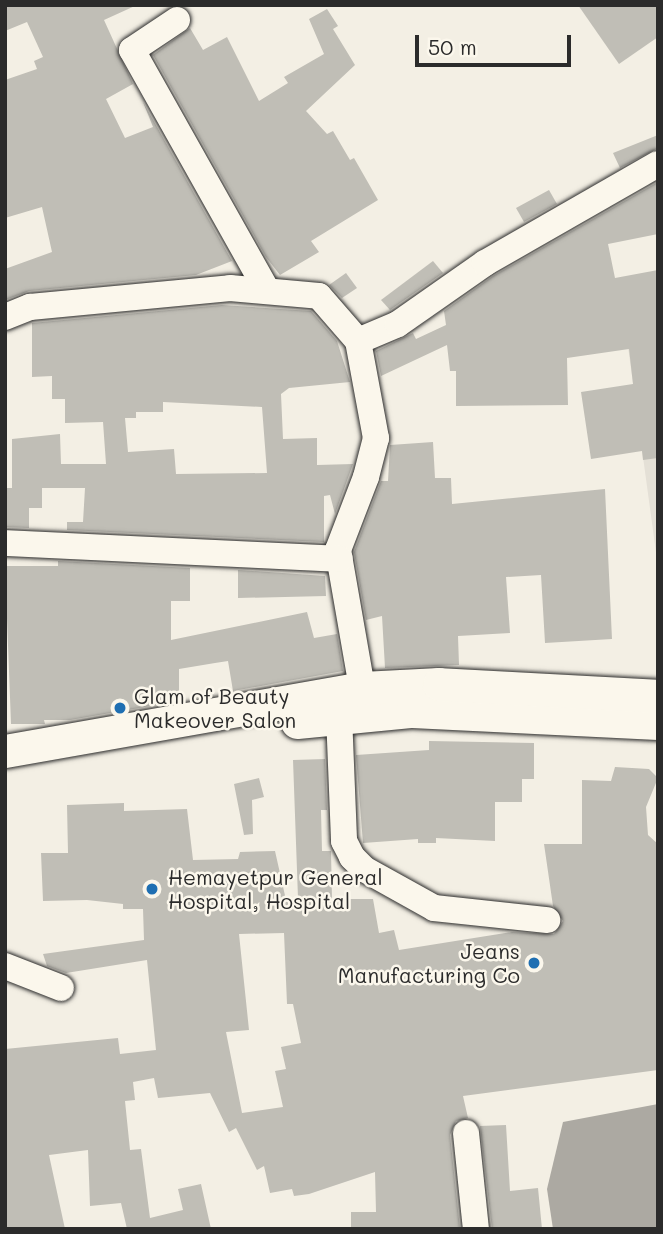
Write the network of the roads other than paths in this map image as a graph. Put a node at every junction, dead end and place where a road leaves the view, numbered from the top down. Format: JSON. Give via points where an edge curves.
{"nodes":[{"id":1,"x":177,"y":20,"type":"dead end"},
{"id":2,"x":658,"y":164,"type":"edge"},
{"id":3,"x":267,"y":291,"type":"junction"},
{"id":4,"x":5,"y":317,"type":"edge"},
{"id":5,"x":358,"y":341,"type":"junction"},
{"id":6,"x":5,"y":543,"type":"edge"},
{"id":7,"x":340,"y":559,"type":"junction"},
{"id":8,"x":362,"y":688,"type":"junction"},
{"id":9,"x":658,"y":696,"type":"edge"},
{"id":10,"x":339,"y":715,"type":"junction"},
{"id":11,"x":658,"y":723,"type":"edge"},
{"id":12,"x":5,"y":751,"type":"edge"},
{"id":13,"x":5,"y":774,"type":"edge"},
{"id":14,"x":547,"y":920,"type":"dead end"},
{"id":15,"x":5,"y":966,"type":"edge"},
{"id":16,"x":61,"y":988,"type":"dead end"},
{"id":17,"x":466,"y":1133,"type":"dead end"},
{"id":18,"x":476,"y":1229,"type":"edge"}],
"edges":[{"from":1,"to":3,"type":"street","via":[[132,50]]},
{"from":2,"to":5,"type":"street","via":[[485,263],[398,324]]},
{"from":3,"to":4,"type":"street","via":[[230,288],[43,305]]},
{"from":3,"to":5,"type":"street","via":[[319,296]]},
{"from":5,"to":7,"type":"street","via":[[376,438],[338,550]]},
{"from":6,"to":7,"type":"street"},
{"from":7,"to":8,"type":"street"},
{"from":8,"to":9,"type":"main road","via":[[439,684]]},
{"from":8,"to":12,"type":"main road"},
{"from":10,"to":11,"type":"main road","via":[[412,711]]},
{"from":10,"to":13,"type":"main road"},
{"from":10,"to":14,"type":"street","via":[[344,841],[364,869],[434,908]]},
{"from":15,"to":16,"type":"street"},
{"from":17,"to":18,"type":"street"}]}
